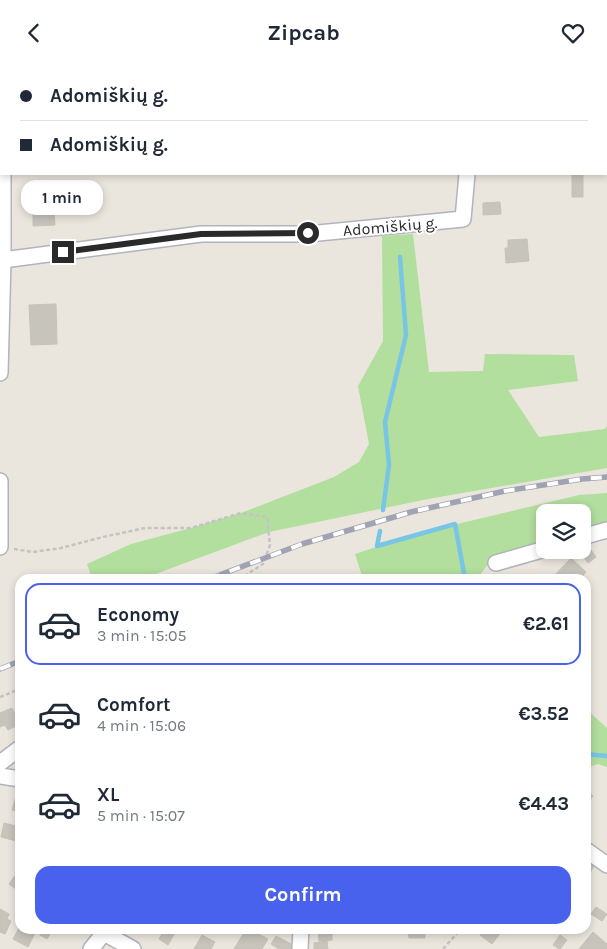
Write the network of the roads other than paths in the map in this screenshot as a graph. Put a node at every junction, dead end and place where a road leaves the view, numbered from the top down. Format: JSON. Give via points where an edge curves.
{"nodes":[{"id":1,"x":3,"y":175,"type":"edge"},
{"id":2,"x":467,"y":175,"type":"edge"},
{"id":3,"x":3,"y":260,"type":"junction"},
{"id":4,"x":0,"y":373,"type":"edge"},
{"id":5,"x":0,"y":481,"type":"edge"},
{"id":6,"x":607,"y":530,"type":"edge"},
{"id":7,"x":591,"y":534,"type":"edge"},
{"id":8,"x":0,"y":547,"type":"edge"},
{"id":9,"x":536,"y":552,"type":"edge"},
{"id":10,"x":496,"y":563,"type":"dead end"},
{"id":11,"x":15,"y":752,"type":"edge"},
{"id":12,"x":0,"y":763,"type":"edge"},
{"id":13,"x":0,"y":776,"type":"edge"},
{"id":14,"x":15,"y":778,"type":"edge"},
{"id":15,"x":591,"y":854,"type":"edge"},
{"id":16,"x":607,"y":865,"type":"edge"},
{"id":17,"x":103,"y":934,"type":"edge"},
{"id":18,"x":106,"y":934,"type":"edge"},
{"id":19,"x":301,"y":934,"type":"edge"},
{"id":20,"x":91,"y":949,"type":"edge"},
{"id":21,"x":133,"y":949,"type":"edge"},
{"id":22,"x":300,"y":949,"type":"edge"}],
"edges":[{"from":1,"to":3,"type":"street"},
{"from":2,"to":3,"type":"street","name":"Adomiškių g.","via":[[463,219],[308,233],[201,234]]},
{"from":3,"to":4,"type":"street"},
{"from":5,"to":8,"type":"street"},
{"from":6,"to":7,"type":"street"},
{"from":9,"to":10,"type":"street"},
{"from":11,"to":12,"type":"street"},
{"from":13,"to":14,"type":"street"},
{"from":15,"to":16,"type":"street"},
{"from":17,"to":20,"type":"street"},
{"from":18,"to":21,"type":"street"},
{"from":19,"to":22,"type":"street"}]}
